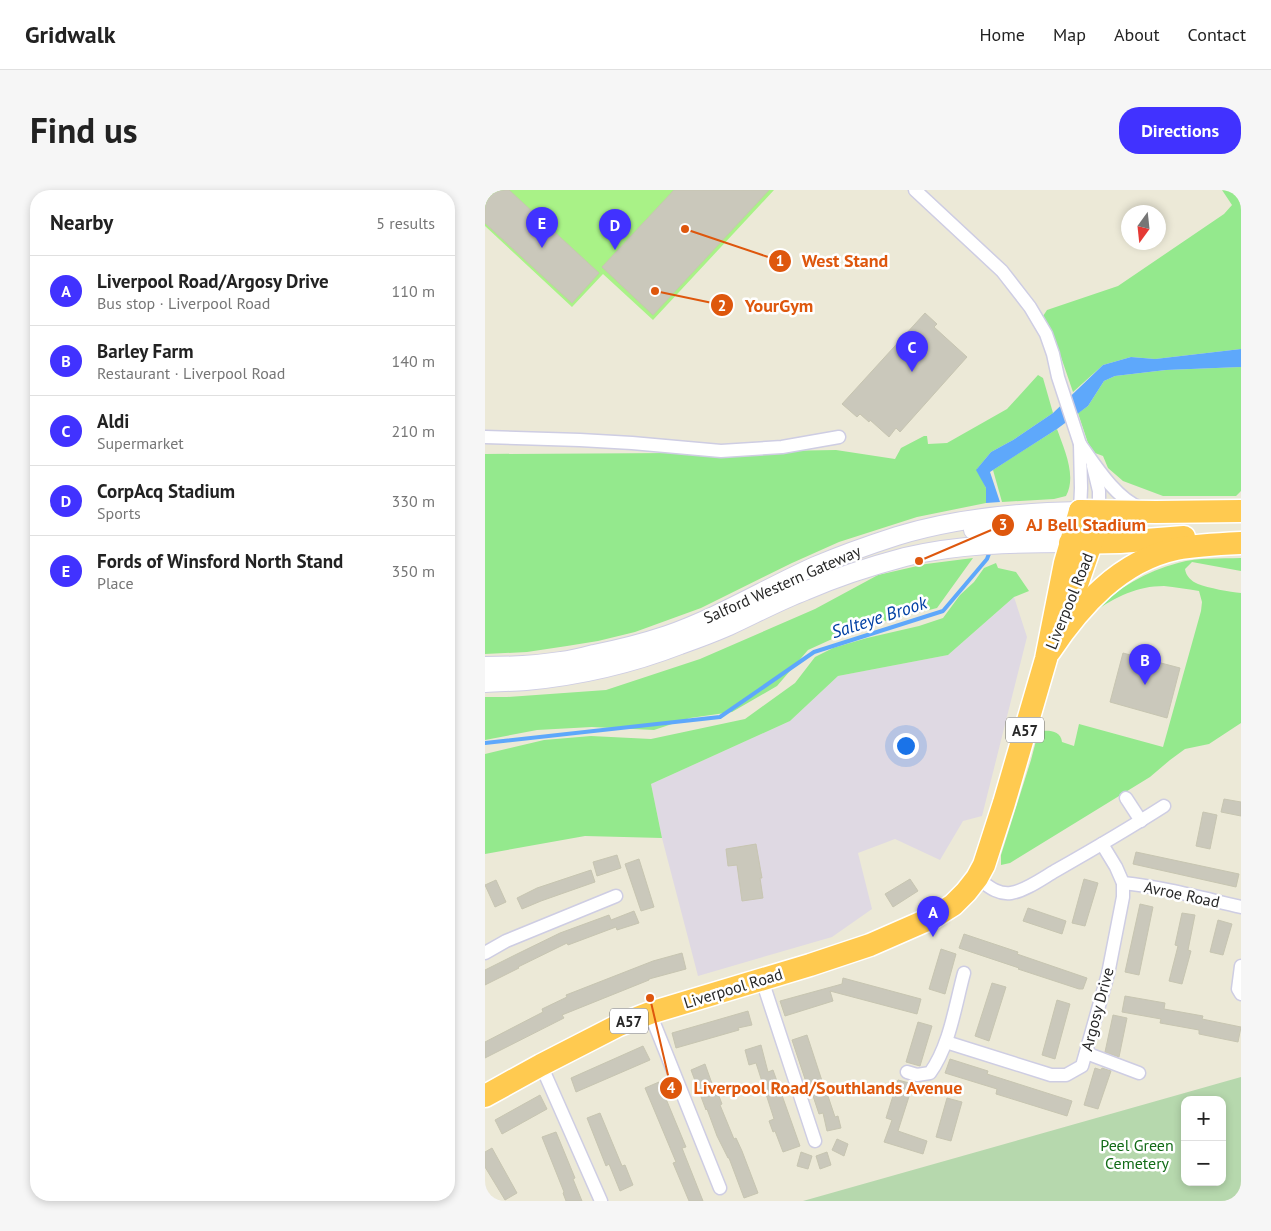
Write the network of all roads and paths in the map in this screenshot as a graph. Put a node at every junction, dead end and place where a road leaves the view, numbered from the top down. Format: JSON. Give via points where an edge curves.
{"nodes":[{"id":1,"x":915,"y":190,"type":"edge"},
{"id":2,"x":839,"y":437,"type":"dead end"},
{"id":3,"x":485,"y":438,"type":"edge"},
{"id":4,"x":1080,"y":444,"type":"junction"},
{"id":5,"x":1092,"y":461,"type":"junction"},
{"id":6,"x":1241,"y":511,"type":"edge"},
{"id":7,"x":1156,"y":512,"type":"junction"},
{"id":8,"x":1086,"y":527,"type":"junction"},
{"id":9,"x":1005,"y":529,"type":"junction"},
{"id":10,"x":977,"y":531,"type":"junction"},
{"id":11,"x":1234,"y":537,"type":"edge"},
{"id":12,"x":1046,"y":658,"type":"junction"},
{"id":13,"x":485,"y":666,"type":"edge"},
{"id":14,"x":485,"y":682,"type":"edge"},
{"id":15,"x":1126,"y":798,"type":"dead end"},
{"id":16,"x":1164,"y":806,"type":"dead end"},
{"id":17,"x":1141,"y":821,"type":"junction"},
{"id":18,"x":1102,"y":844,"type":"junction"},
{"id":19,"x":977,"y":878,"type":"junction"},
{"id":20,"x":1123,"y":883,"type":"junction"},
{"id":21,"x":616,"y":896,"type":"dead end"},
{"id":22,"x":1241,"y":906,"type":"edge"},
{"id":23,"x":485,"y":953,"type":"edge"},
{"id":24,"x":1241,"y":966,"type":"edge"},
{"id":25,"x":964,"y":973,"type":"dead end"},
{"id":26,"x":762,"y":980,"type":"junction"},
{"id":27,"x":1241,"y":994,"type":"edge"},
{"id":28,"x":650,"y":1013,"type":"junction"},
{"id":29,"x":946,"y":1042,"type":"junction"},
{"id":30,"x":1086,"y":1053,"type":"junction"},
{"id":31,"x":541,"y":1064,"type":"junction"},
{"id":32,"x":907,"y":1072,"type":"dead end"},
{"id":33,"x":1139,"y":1073,"type":"dead end"},
{"id":34,"x":485,"y":1096,"type":"edge"},
{"id":35,"x":815,"y":1141,"type":"dead end"},
{"id":36,"x":720,"y":1188,"type":"dead end"},
{"id":37,"x":601,"y":1201,"type":"edge"}],
"edges":[{"from":1,"to":4,"type":"street","via":[[1002,271],[1030,307],[1053,354]]},
{"from":2,"to":3,"type":"street","via":[[782,447],[721,451],[589,440]]},
{"from":4,"to":5,"type":"street"},
{"from":4,"to":8,"type":"street"},
{"from":5,"to":7,"type":"street","via":[[1128,502]]},
{"from":5,"to":8,"type":"street","via":[[1099,491]]},
{"from":6,"to":7,"type":"highway"},
{"from":7,"to":8,"type":"highway"},
{"from":8,"to":9,"type":"street","name":"Salford Western Gateway"},
{"from":8,"to":9,"type":"street","name":"Salford Western Gateway","via":[[1055,511]]},
{"from":8,"to":11,"type":"highway","number":"A57","via":[[1183,529]]},
{"from":8,"to":12,"type":"highway","name":"Liverpool Road","number":"A57","via":[[1068,611]]},
{"from":9,"to":10,"type":"street","name":"Salford Western Gateway"},
{"from":9,"to":10,"type":"street","name":"Salford Western Gateway"},
{"from":10,"to":13,"type":"street","name":"Salford Western Gateway","via":[[936,526],[897,536],[815,566],[720,612],[635,645],[562,661]]},
{"from":10,"to":14,"type":"street","name":"Salford Western Gateway","via":[[930,552],[842,576],[719,630],[628,662],[577,674]]},
{"from":11,"to":12,"type":"highway","number":"A57","via":[[1175,549],[1140,562],[1117,576],[1077,614]]},
{"from":12,"to":19,"type":"highway","name":"Liverpool Road","number":"A57","via":[[1004,803]]},
{"from":15,"to":17,"type":"street"},
{"from":16,"to":17,"type":"street"},
{"from":17,"to":18,"type":"street"},
{"from":18,"to":19,"type":"street","via":[[1012,893],[998,892]]},
{"from":18,"to":20,"type":"street"},
{"from":19,"to":26,"type":"highway","name":"Liverpool Road","number":"A57","via":[[953,905],[935,917],[870,945]]},
{"from":20,"to":22,"type":"street","name":"Avroe Road"},
{"from":20,"to":30,"type":"street","name":"Argosy Drive","via":[[1108,974]]},
{"from":21,"to":23,"type":"street","via":[[506,941]]},
{"from":24,"to":27,"type":"street","via":[[1238,989]]},
{"from":25,"to":29,"type":"street"},
{"from":26,"to":28,"type":"highway","name":"Liverpool Road","number":"A57"},
{"from":26,"to":35,"type":"street"},
{"from":28,"to":31,"type":"highway","name":"Liverpool Road","number":"A57"},
{"from":28,"to":36,"type":"street"},
{"from":29,"to":30,"type":"street","name":"Argosy Drive","via":[[1051,1075],[1067,1076],[1082,1066]]},
{"from":29,"to":32,"type":"street","via":[[930,1073],[917,1075]]},
{"from":30,"to":33,"type":"street"},
{"from":31,"to":34,"type":"highway","name":"Liverpool Road","number":"A57"},
{"from":31,"to":37,"type":"street"}]}
